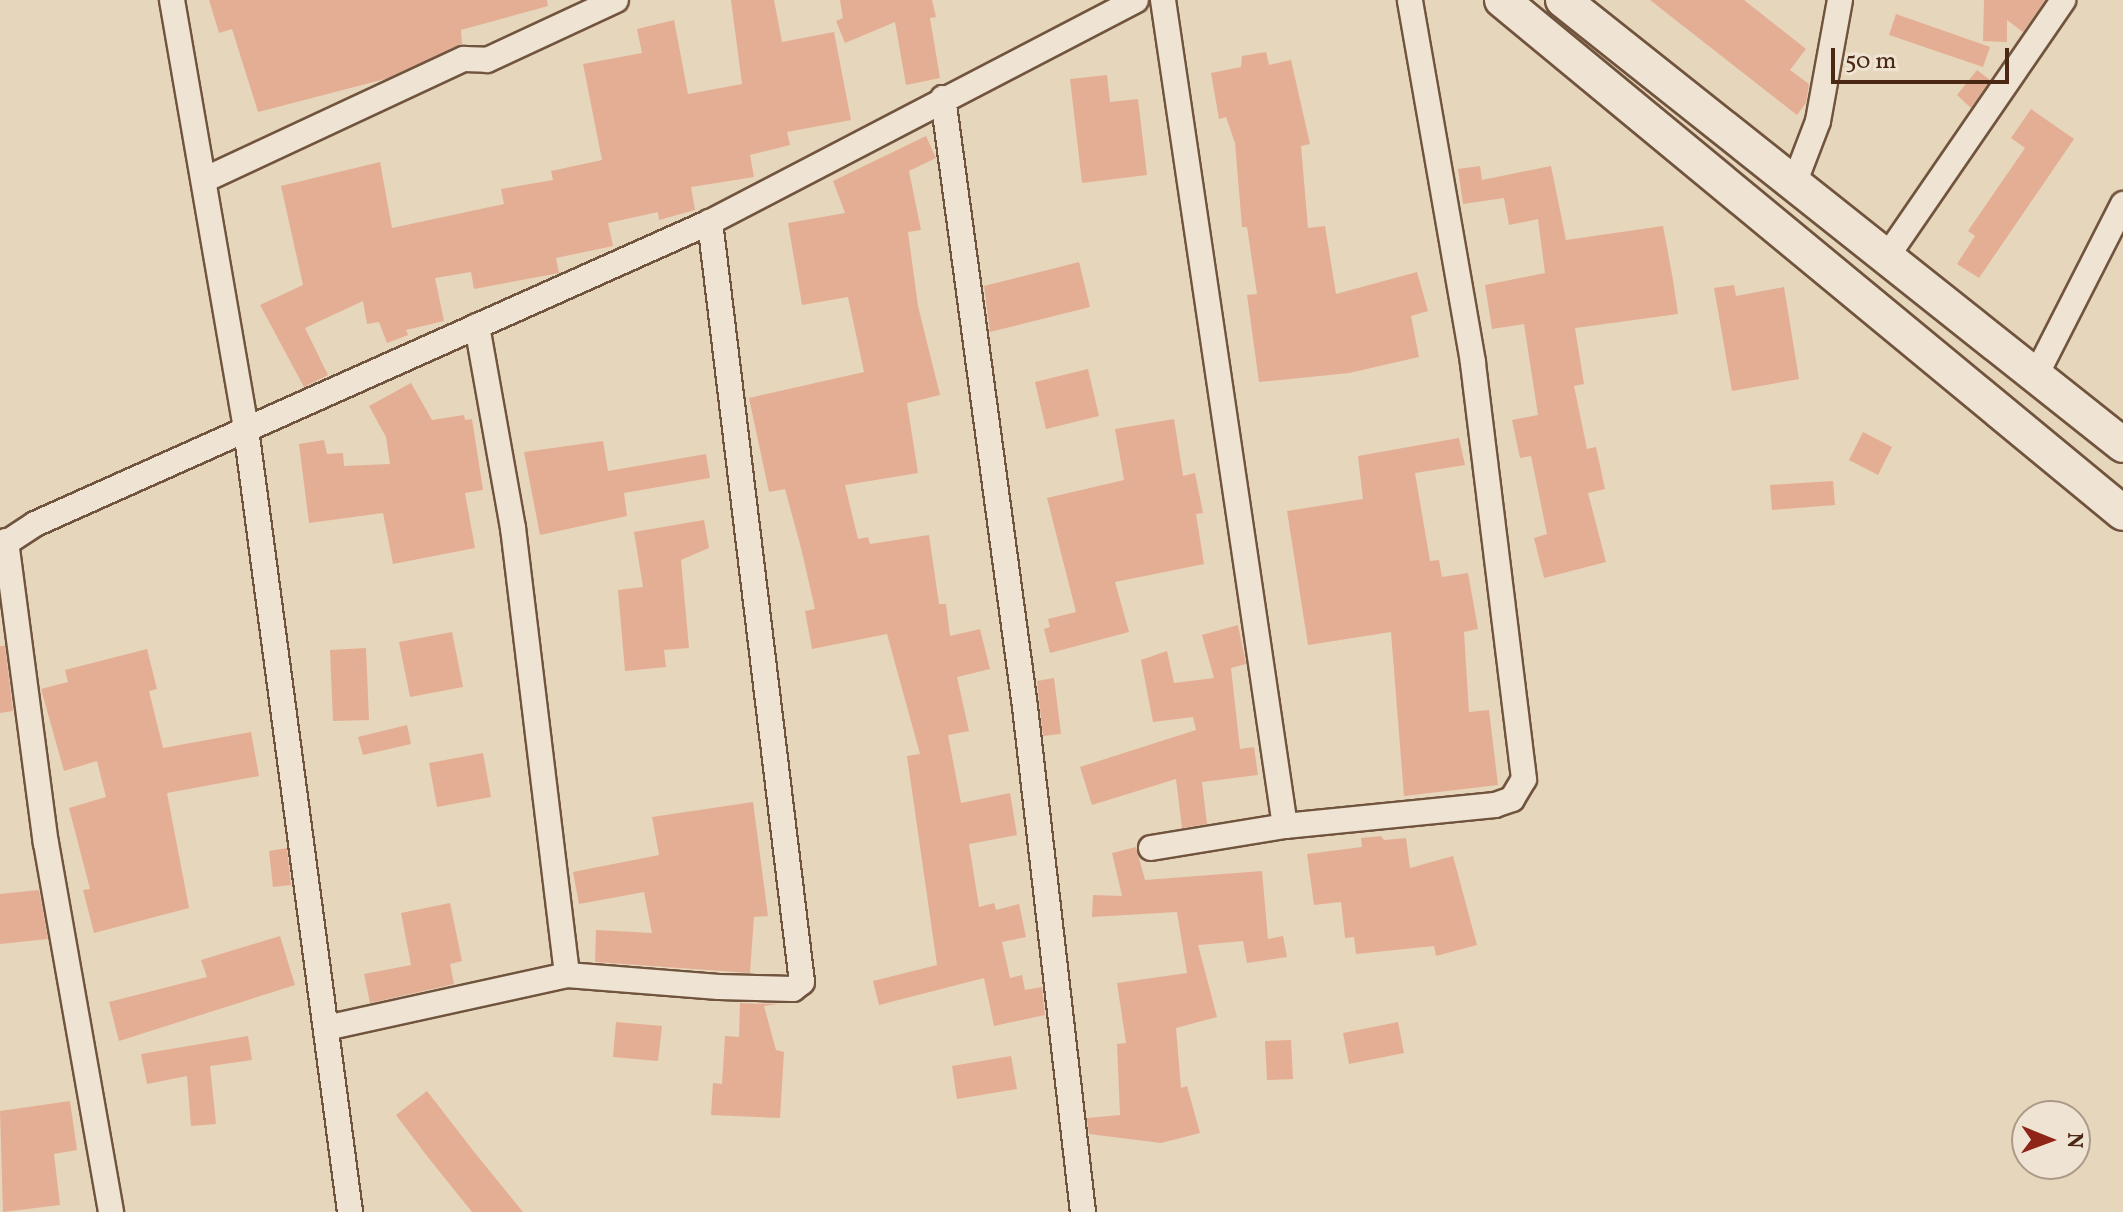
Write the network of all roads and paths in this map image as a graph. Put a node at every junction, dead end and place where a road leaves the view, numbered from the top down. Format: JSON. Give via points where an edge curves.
{"nodes":[{"id":1,"x":172,"y":0,"type":"edge"},
{"id":2,"x":616,"y":0,"type":"edge"},
{"id":3,"x":1136,"y":0,"type":"edge"},
{"id":4,"x":1163,"y":0,"type":"edge"},
{"id":5,"x":1410,"y":0,"type":"edge"},
{"id":6,"x":1502,"y":0,"type":"edge"},
{"id":7,"x":1563,"y":0,"type":"edge"},
{"id":8,"x":1840,"y":0,"type":"edge"},
{"id":9,"x":2063,"y":0,"type":"edge"},
{"id":10,"x":943,"y":98,"type":"junction"},
{"id":11,"x":204,"y":180,"type":"junction"},
{"id":12,"x":1794,"y":184,"type":"junction"},
{"id":13,"x":2123,"y":204,"type":"edge"},
{"id":14,"x":710,"y":222,"type":"junction"},
{"id":15,"x":1886,"y":258,"type":"junction"},
{"id":16,"x":477,"y":326,"type":"junction"},
{"id":17,"x":2036,"y":375,"type":"junction"},
{"id":18,"x":246,"y":429,"type":"junction"},
{"id":19,"x":2123,"y":445,"type":"edge"},
{"id":20,"x":2123,"y":513,"type":"edge"},
{"id":21,"x":3,"y":544,"type":"edge"},
{"id":22,"x":1285,"y":826,"type":"junction"},
{"id":23,"x":1151,"y":848,"type":"dead end"},
{"id":24,"x":567,"y":975,"type":"junction"},
{"id":25,"x":326,"y":1028,"type":"junction"},
{"id":26,"x":111,"y":1212,"type":"edge"},
{"id":27,"x":350,"y":1212,"type":"edge"},
{"id":28,"x":1083,"y":1212,"type":"edge"}],
"edges":[{"from":1,"to":11,"type":"street"},
{"from":2,"to":11,"type":"street","via":[[487,60],[464,59]]},
{"from":3,"to":10,"type":"street"},
{"from":4,"to":22,"type":"street"},
{"from":5,"to":22,"type":"street","via":[[1473,362],[1525,770],[1512,799],[1495,805]]},
{"from":6,"to":20,"type":"main road"},
{"from":7,"to":12,"type":"main road"},
{"from":8,"to":12,"type":"street","via":[[1818,121]]},
{"from":9,"to":15,"type":"street"},
{"from":10,"to":14,"type":"street"},
{"from":10,"to":28,"type":"street","via":[[1025,707]]},
{"from":11,"to":18,"type":"street"},
{"from":12,"to":15,"type":"main road"},
{"from":13,"to":17,"type":"street"},
{"from":14,"to":16,"type":"street"},
{"from":14,"to":24,"type":"street","via":[[802,982],[793,989],[719,987]]},
{"from":15,"to":17,"type":"main road"},
{"from":16,"to":18,"type":"street"},
{"from":16,"to":24,"type":"street","via":[[513,528]]},
{"from":17,"to":19,"type":"main road"},
{"from":18,"to":21,"type":"street"},
{"from":18,"to":25,"type":"street"},
{"from":21,"to":26,"type":"street","via":[[46,843]]},
{"from":22,"to":23,"type":"street"},
{"from":24,"to":25,"type":"street"},
{"from":25,"to":27,"type":"street"}]}
